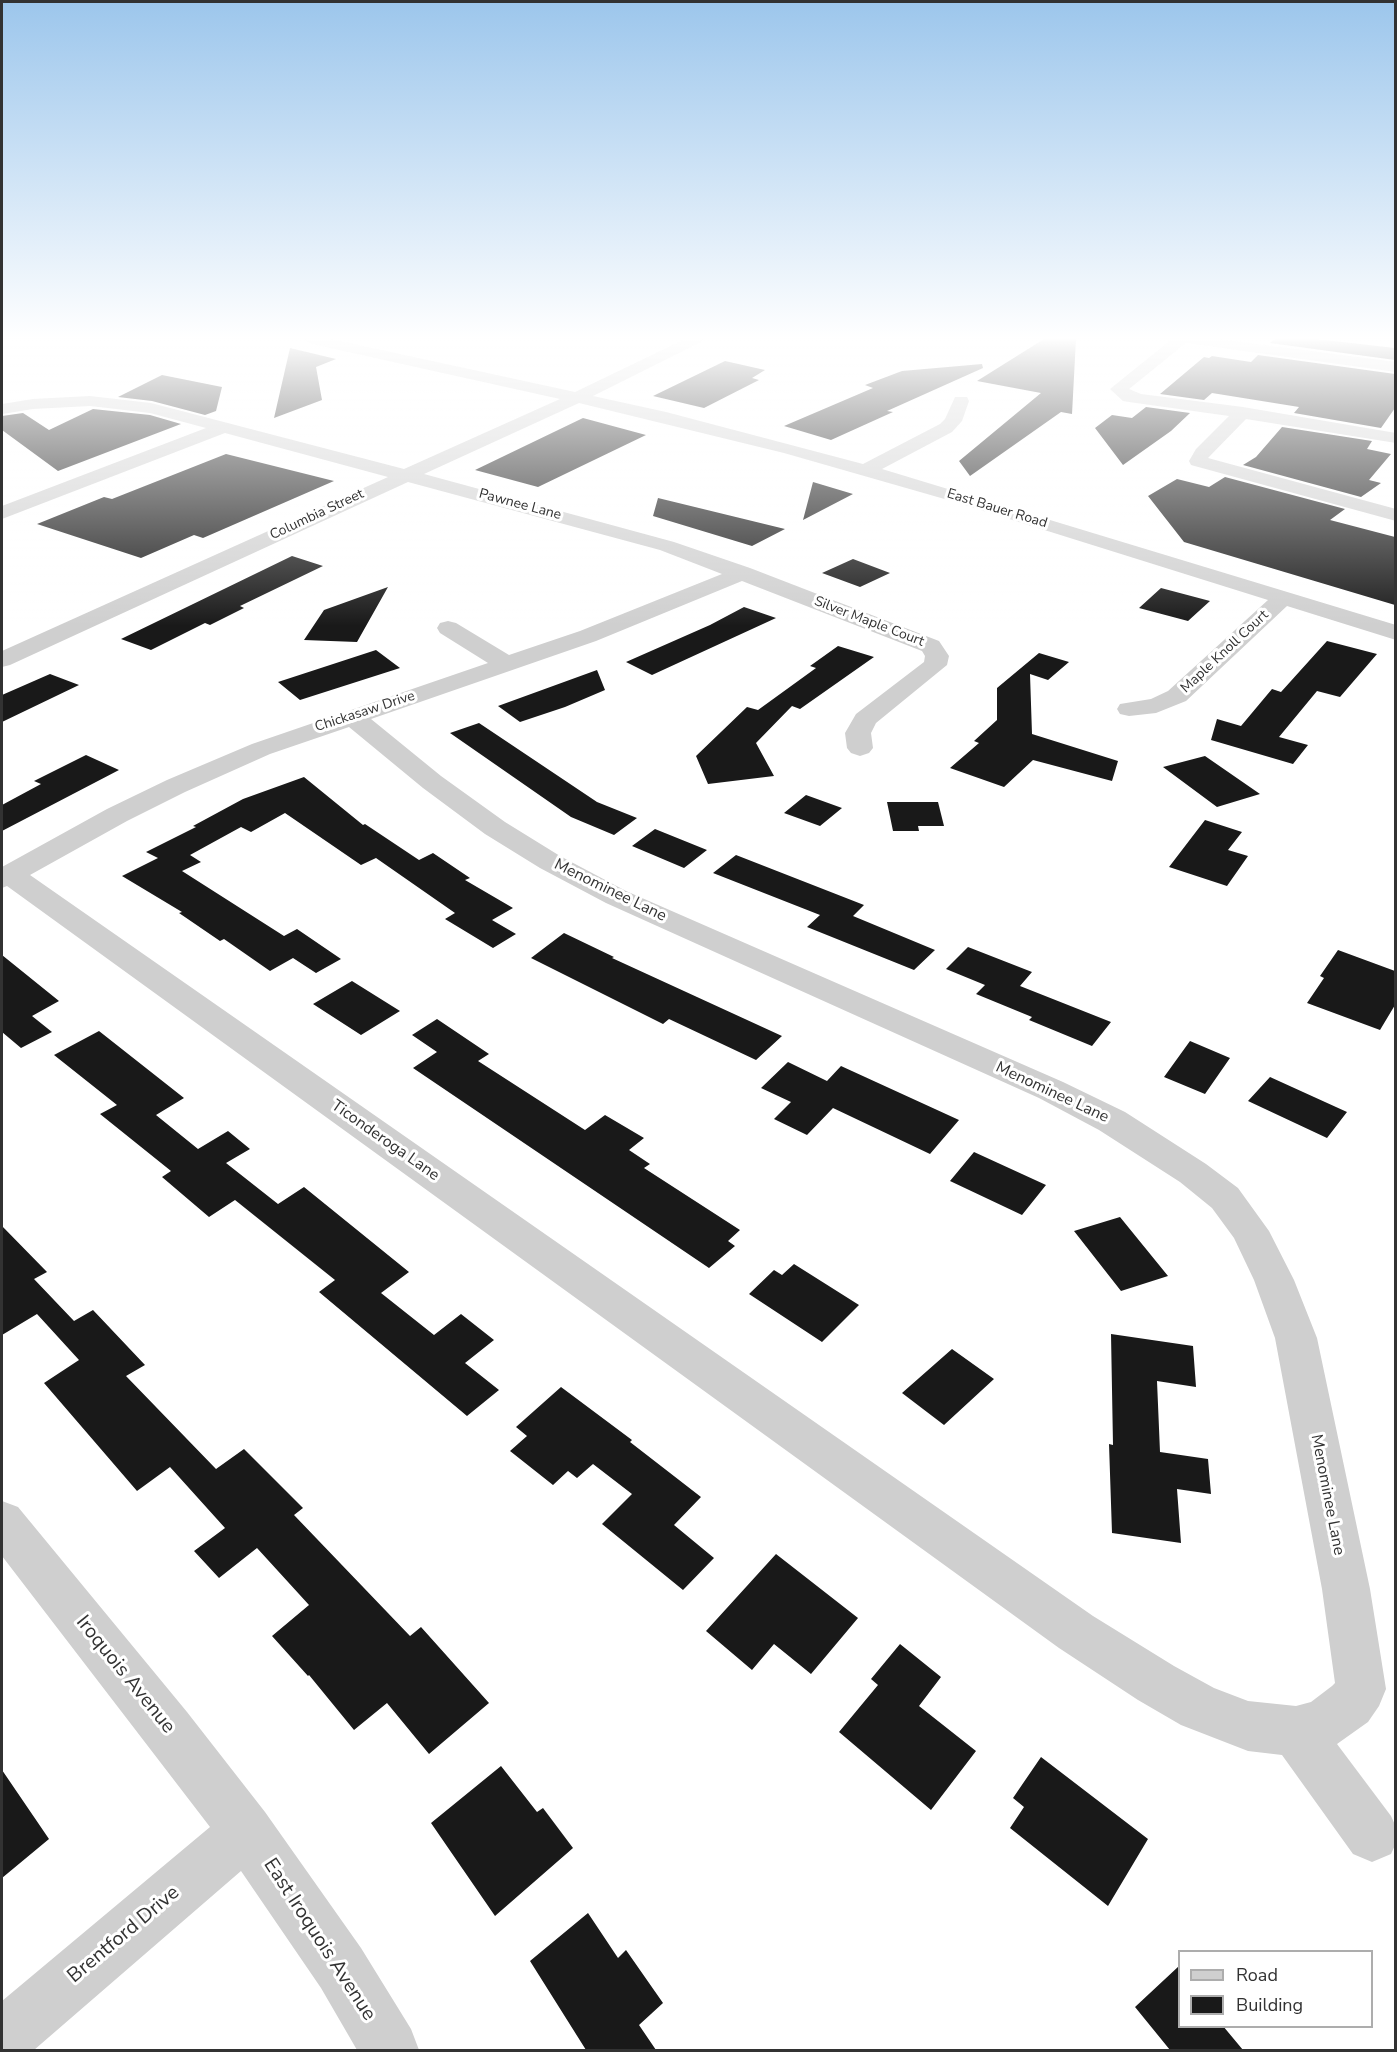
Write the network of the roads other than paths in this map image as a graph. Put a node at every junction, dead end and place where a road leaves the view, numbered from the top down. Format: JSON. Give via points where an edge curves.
{"nodes":[{"id":1,"x":205,"y":435,"type":"edge"},
{"id":2,"x":254,"y":435,"type":"edge"},
{"id":3,"x":494,"y":435,"type":"edge"},
{"id":4,"x":737,"y":435,"type":"edge"},
{"id":5,"x":933,"y":435,"type":"edge"},
{"id":6,"x":1220,"y":435,"type":"edge"},
{"id":7,"x":1376,"y":435,"type":"edge"},
{"id":8,"x":1395,"y":438,"type":"edge"},
{"id":9,"x":866,"y":470,"type":"junction"},
{"id":10,"x":405,"y":475,"type":"junction"},
{"id":11,"x":2,"y":513,"type":"edge"},
{"id":12,"x":1395,"y":515,"type":"edge"},
{"id":13,"x":742,"y":573,"type":"junction"},
{"id":14,"x":1283,"y":598,"type":"junction"},
{"id":15,"x":448,"y":628,"type":"dead end"},
{"id":16,"x":1395,"y":633,"type":"edge"},
{"id":17,"x":2,"y":660,"type":"edge"},
{"id":18,"x":507,"y":664,"type":"junction"},
{"id":19,"x":1129,"y":709,"type":"dead end"},
{"id":20,"x":351,"y":716,"type":"junction"},
{"id":21,"x":860,"y":748,"type":"dead end"},
{"id":22,"x":5,"y":876,"type":"edge"},
{"id":23,"x":760,"y":1408,"type":"joint"},
{"id":24,"x":2,"y":1521,"type":"edge"},
{"id":25,"x":1296,"y":1731,"type":"junction"},
{"id":26,"x":246,"y":1832,"type":"junction"},
{"id":27,"x":1372,"y":1835,"type":"dead end"},
{"id":28,"x":2,"y":2039,"type":"edge"},
{"id":29,"x":390,"y":2050,"type":"edge"}],
"edges":[{"from":1,"to":11,"type":"street"},
{"from":2,"to":10,"type":"street","name":"Pawnee Lane"},
{"from":3,"to":10,"type":"street","name":"Columbia Street"},
{"from":4,"to":9,"type":"street","name":"East Bauer Road"},
{"from":5,"to":9,"type":"street"},
{"from":6,"to":12,"type":"street","via":[[1198,461]]},
{"from":7,"to":8,"type":"street"},
{"from":9,"to":14,"type":"street","name":"East Bauer Road"},
{"from":10,"to":13,"type":"street","name":"Pawnee Lane","via":[[627,534]]},
{"from":10,"to":17,"type":"street","name":"Columbia Street"},
{"from":13,"to":18,"type":"street","name":"Chickasaw Drive","via":[[588,636]]},
{"from":13,"to":21,"type":"street","name":"Silver Maple Court","via":[[931,646],[937,656],[935,665],[865,719],[858,733]]},
{"from":14,"to":16,"type":"street","name":"East Bauer Road"},
{"from":14,"to":19,"type":"street","name":"Maple Knoll Court","via":[[1177,696],[1156,706]]},
{"from":15,"to":18,"type":"street"},
{"from":18,"to":20,"type":"street","name":"Chickasaw Drive"},
{"from":20,"to":22,"type":"street","name":"Chickasaw Drive","via":[[176,786]]},
{"from":20,"to":25,"type":"street","name":"Menominee Lane","via":[[441,789],[550,862],[616,897],[1112,1121],[1225,1198],[1250,1231],[1296,1338],[1346,1589],[1361,1689],[1350,1704],[1322,1725]]},
{"from":22,"to":23,"type":"street","name":"Ticonderoga Lane"},
{"from":23,"to":25,"type":"street","name":"Menominee Lane","via":[[1076,1632],[1156,1683],[1199,1707],[1248,1726]]},
{"from":24,"to":26,"type":"street","name":"Iroquois Avenue","via":[[162,1720]]},
{"from":25,"to":27,"type":"street"},
{"from":26,"to":28,"type":"street","name":"Brentford Drive"},
{"from":26,"to":29,"type":"street","name":"East Iroquois Avenue","via":[[341,1968]]}]}
